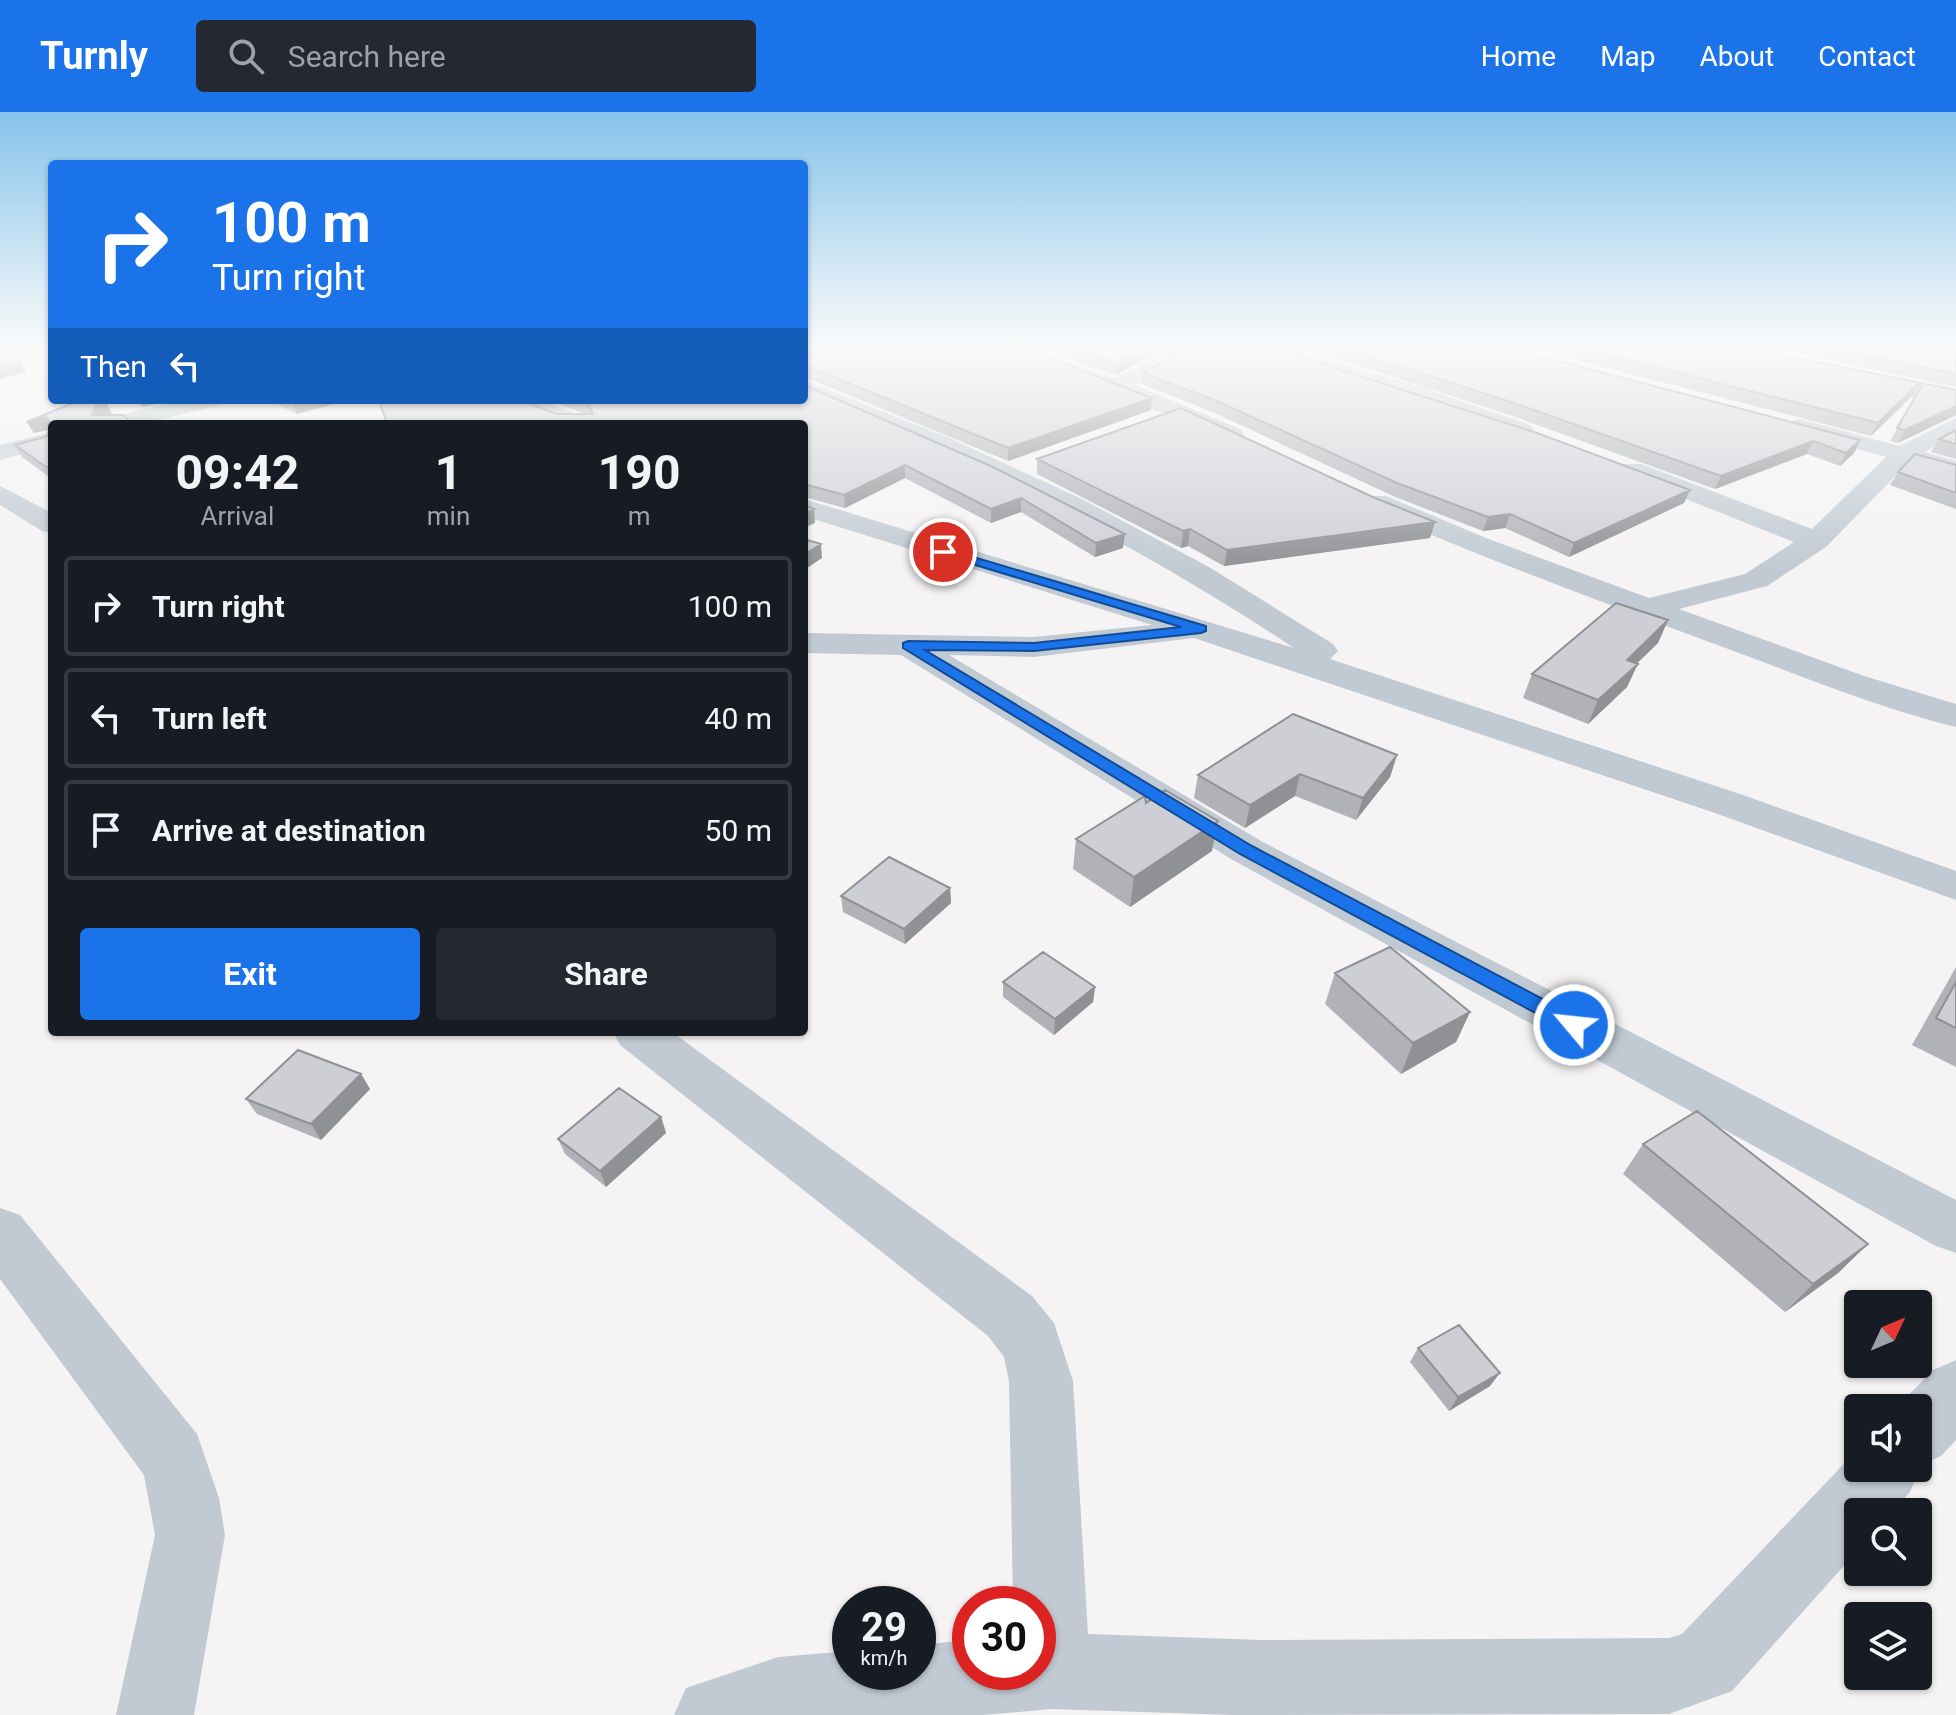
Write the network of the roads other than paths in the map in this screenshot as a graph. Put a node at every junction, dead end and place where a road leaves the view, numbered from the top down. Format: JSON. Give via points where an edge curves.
{"nodes":[{"id":1,"x":886,"y":423,"type":"edge"},
{"id":2,"x":1205,"y":423,"type":"edge"},
{"id":3,"x":1502,"y":423,"type":"edge"},
{"id":4,"x":1789,"y":423,"type":"edge"},
{"id":5,"x":1956,"y":425,"type":"edge"},
{"id":6,"x":1546,"y":438,"type":"edge"},
{"id":7,"x":48,"y":440,"type":"edge"},
{"id":8,"x":1254,"y":445,"type":"edge"},
{"id":9,"x":0,"y":453,"type":"edge"},
{"id":10,"x":1904,"y":453,"type":"junction"},
{"id":11,"x":1606,"y":459,"type":"edge"},
{"id":12,"x":1033,"y":463,"type":"dead end"},
{"id":13,"x":1956,"y":469,"type":"edge"},
{"id":14,"x":1004,"y":474,"type":"junction"},
{"id":15,"x":1356,"y":493,"type":"edge"},
{"id":16,"x":0,"y":494,"type":"edge"},
{"id":17,"x":808,"y":508,"type":"edge"},
{"id":18,"x":48,"y":523,"type":"edge"},
{"id":19,"x":1816,"y":541,"type":"junction"},
{"id":20,"x":1647,"y":608,"type":"junction"},
{"id":21,"x":1201,"y":629,"type":"junction"},
{"id":22,"x":808,"y":643,"type":"edge"},
{"id":23,"x":908,"y":645,"type":"junction"},
{"id":24,"x":1366,"y":682,"type":"junction"},
{"id":25,"x":1956,"y":716,"type":"edge"},
{"id":26,"x":1956,"y":886,"type":"edge"},
{"id":27,"x":642,"y":1036,"type":"edge"},
{"id":28,"x":1956,"y":1228,"type":"edge"},
{"id":29,"x":0,"y":1233,"type":"edge"},
{"id":30,"x":1956,"y":1392,"type":"edge"},
{"id":31,"x":1932,"y":1418,"type":"edge"},
{"id":32,"x":1873,"y":1482,"type":"edge"},
{"id":33,"x":1049,"y":1586,"type":"edge"},
{"id":34,"x":1056,"y":1671,"type":"edge"},
{"id":35,"x":952,"y":1680,"type":"edge"},
{"id":36,"x":155,"y":1715,"type":"edge"},
{"id":37,"x":713,"y":1715,"type":"edge"}],
"edges":[{"from":1,"to":14,"type":"street"},
{"from":2,"to":8,"type":"street"},
{"from":3,"to":6,"type":"street"},
{"from":4,"to":10,"type":"street"},
{"from":5,"to":10,"type":"street"},
{"from":7,"to":9,"type":"street"},
{"from":10,"to":13,"type":"street"},
{"from":10,"to":19,"type":"street"},
{"from":11,"to":19,"type":"street"},
{"from":12,"to":14,"type":"street"},
{"from":14,"to":24,"type":"street","via":[[1250,603]]},
{"from":15,"to":20,"type":"street"},
{"from":16,"to":18,"type":"street"},
{"from":17,"to":21,"type":"street"},
{"from":19,"to":20,"type":"street","via":[[1756,580]]},
{"from":20,"to":25,"type":"street"},
{"from":21,"to":23,"type":"street","via":[[1034,647]]},
{"from":21,"to":24,"type":"street"},
{"from":22,"to":23,"type":"street"},
{"from":23,"to":28,"type":"street","via":[[1246,850]]},
{"from":24,"to":26,"type":"street"},
{"from":27,"to":33,"type":"street","via":[[1010,1316],[1032,1344],[1041,1381]]},
{"from":29,"to":36,"type":"street","via":[[173,1458],[190,1535]]},
{"from":30,"to":31,"type":"street"},
{"from":32,"to":34,"type":"street","via":[[1705,1664],[1669,1676],[1262,1678]]},
{"from":35,"to":37,"type":"street","via":[[778,1695]]}]}
